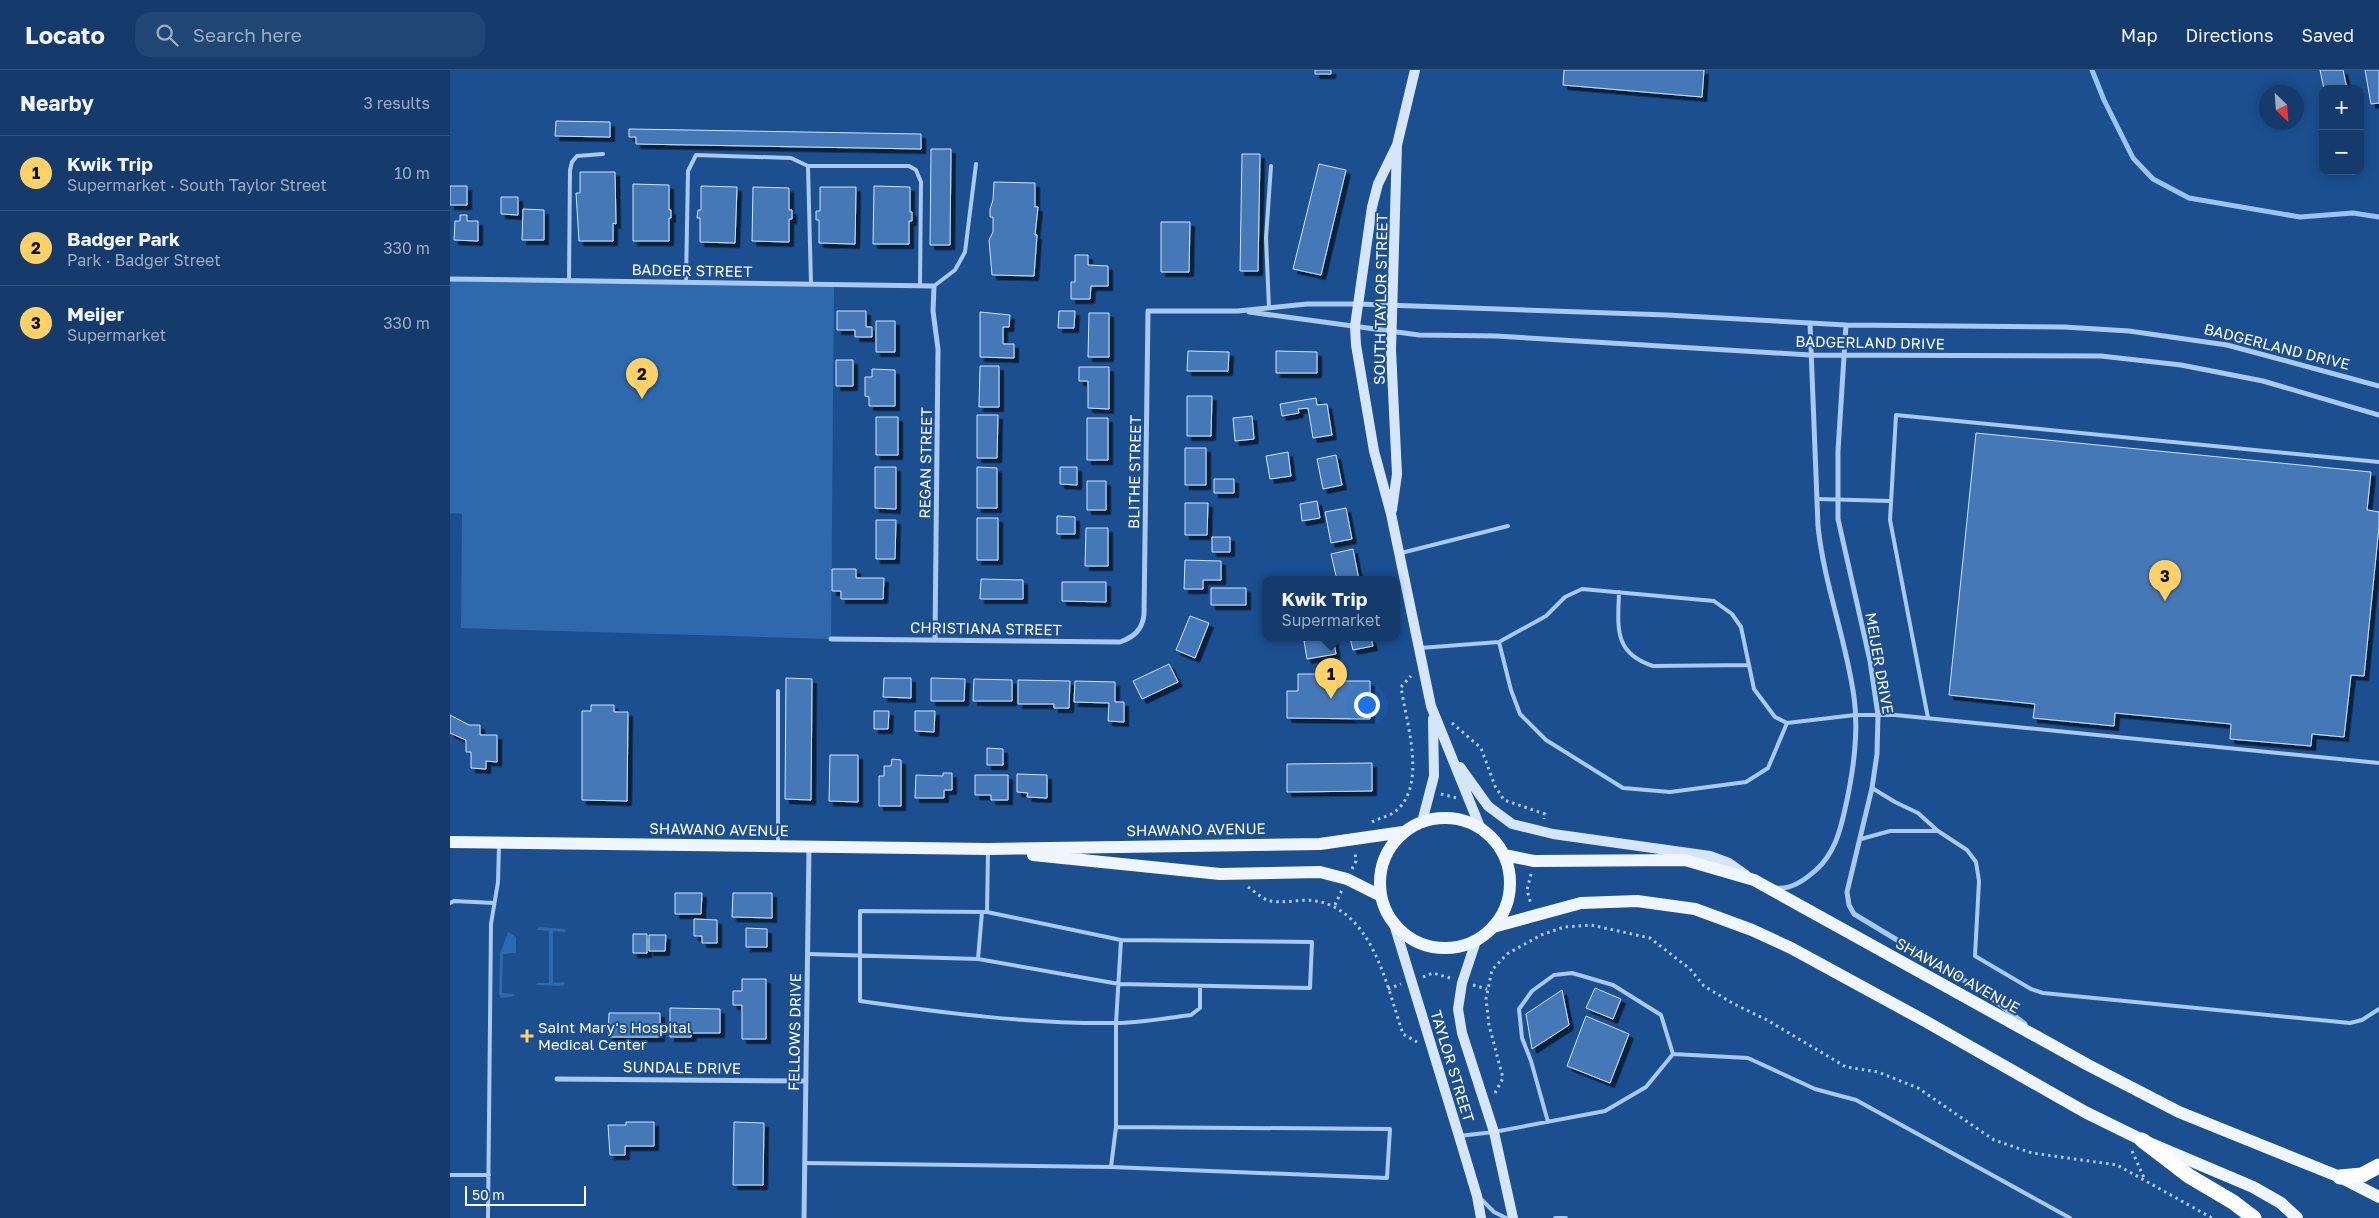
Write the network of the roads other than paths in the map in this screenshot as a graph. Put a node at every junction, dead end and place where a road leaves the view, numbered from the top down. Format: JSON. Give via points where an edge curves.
{"nodes":[{"id":1,"x":1415,"y":70,"type":"edge"},
{"id":2,"x":1397,"y":145,"type":"junction"},
{"id":3,"x":603,"y":154,"type":"dead end"},
{"id":4,"x":976,"y":164,"type":"dead end"},
{"id":5,"x":808,"y":166,"type":"junction"},
{"id":6,"x":1271,"y":166,"type":"dead end"},
{"id":7,"x":450,"y":278,"type":"edge"},
{"id":8,"x":569,"y":280,"type":"junction"},
{"id":9,"x":686,"y":282,"type":"junction"},
{"id":10,"x":811,"y":284,"type":"junction"},
{"id":11,"x":920,"y":286,"type":"junction"},
{"id":12,"x":934,"y":286,"type":"junction"},
{"id":13,"x":1358,"y":304,"type":"junction"},
{"id":14,"x":1393,"y":307,"type":"junction"},
{"id":15,"x":1269,"y":308,"type":"junction"},
{"id":16,"x":1238,"y":311,"type":"junction"},
{"id":17,"x":1810,"y":324,"type":"junction"},
{"id":18,"x":1846,"y":325,"type":"junction"},
{"id":19,"x":1355,"y":326,"type":"junction"},
{"id":20,"x":1392,"y":332,"type":"junction"},
{"id":21,"x":1810,"y":355,"type":"junction"},
{"id":22,"x":1846,"y":355,"type":"junction"},
{"id":23,"x":2379,"y":386,"type":"edge"},
{"id":24,"x":2379,"y":416,"type":"edge"},
{"id":25,"x":2379,"y":462,"type":"edge"},
{"id":26,"x":1817,"y":499,"type":"junction"},
{"id":27,"x":1838,"y":499,"type":"junction"},
{"id":28,"x":1891,"y":501,"type":"junction"},
{"id":29,"x":1391,"y":514,"type":"junction"},
{"id":30,"x":1508,"y":526,"type":"dead end"},
{"id":31,"x":1399,"y":554,"type":"junction"},
{"id":32,"x":1619,"y":592,"type":"junction"},
{"id":33,"x":1138,"y":632,"type":"joint"},
{"id":34,"x":831,"y":639,"type":"dead end"},
{"id":35,"x":935,"y":640,"type":"junction"},
{"id":36,"x":1499,"y":642,"type":"junction"},
{"id":37,"x":1419,"y":648,"type":"junction"},
{"id":38,"x":1749,"y":665,"type":"junction"},
{"id":39,"x":778,"y":690,"type":"dead end"},
{"id":40,"x":1432,"y":706,"type":"junction"},
{"id":41,"x":1855,"y":715,"type":"junction"},
{"id":42,"x":1878,"y":715,"type":"junction"},
{"id":43,"x":1928,"y":718,"type":"junction"},
{"id":44,"x":1787,"y":723,"type":"junction"},
{"id":45,"x":1447,"y":748,"type":"junction"},
{"id":46,"x":2379,"y":764,"type":"edge"},
{"id":47,"x":1872,"y":788,"type":"junction"},
{"id":48,"x":1422,"y":822,"type":"junction"},
{"id":49,"x":1480,"y":827,"type":"junction"},
{"id":50,"x":1938,"y":831,"type":"junction"},
{"id":51,"x":1403,"y":832,"type":"junction"},
{"id":52,"x":1861,"y":839,"type":"junction"},
{"id":53,"x":450,"y":842,"type":"edge"},
{"id":54,"x":499,"y":842,"type":"junction"},
{"id":55,"x":778,"y":846,"type":"junction"},
{"id":56,"x":809,"y":847,"type":"junction"},
{"id":57,"x":988,"y":849,"type":"junction"},
{"id":58,"x":1504,"y":855,"type":"junction"},
{"id":59,"x":1758,"y":882,"type":"junction"},
{"id":60,"x":1381,"y":896,"type":"junction"},
{"id":61,"x":450,"y":903,"type":"edge"},
{"id":62,"x":494,"y":903,"type":"junction"},
{"id":63,"x":982,"y":912,"type":"junction"},
{"id":64,"x":987,"y":912,"type":"junction"},
{"id":65,"x":1394,"y":924,"type":"junction"},
{"id":66,"x":1494,"y":927,"type":"junction"},
{"id":67,"x":1121,"y":940,"type":"junction"},
{"id":68,"x":1476,"y":941,"type":"junction"},
{"id":69,"x":808,"y":954,"type":"junction"},
{"id":70,"x":860,"y":955,"type":"junction"},
{"id":71,"x":978,"y":959,"type":"junction"},
{"id":72,"x":1118,"y":984,"type":"junction"},
{"id":73,"x":1200,"y":986,"type":"junction"},
{"id":74,"x":2379,"y":1009,"type":"edge"},
{"id":75,"x":1116,"y":1023,"type":"junction"},
{"id":76,"x":2053,"y":1046,"type":"junction"},
{"id":77,"x":1673,"y":1054,"type":"junction"},
{"id":78,"x":557,"y":1079,"type":"dead end"},
{"id":79,"x":806,"y":1081,"type":"junction"},
{"id":80,"x":1548,"y":1122,"type":"junction"},
{"id":81,"x":1116,"y":1127,"type":"junction"},
{"id":82,"x":1494,"y":1132,"type":"junction"},
{"id":83,"x":1459,"y":1136,"type":"junction"},
{"id":84,"x":2142,"y":1140,"type":"junction"},
{"id":85,"x":805,"y":1163,"type":"junction"},
{"id":86,"x":2379,"y":1166,"type":"edge"},
{"id":87,"x":1112,"y":1167,"type":"junction"},
{"id":88,"x":450,"y":1175,"type":"edge"},
{"id":89,"x":489,"y":1175,"type":"junction"},
{"id":90,"x":2340,"y":1177,"type":"junction"},
{"id":91,"x":1477,"y":1196,"type":"junction"},
{"id":92,"x":2379,"y":1197,"type":"edge"},
{"id":93,"x":488,"y":1218,"type":"edge"},
{"id":94,"x":804,"y":1218,"type":"edge"},
{"id":95,"x":1481,"y":1218,"type":"edge"},
{"id":96,"x":1506,"y":1218,"type":"edge"},
{"id":97,"x":1513,"y":1218,"type":"edge"},
{"id":98,"x":1555,"y":1218,"type":"edge"},
{"id":99,"x":1566,"y":1218,"type":"edge"},
{"id":100,"x":2070,"y":1218,"type":"edge"},
{"id":101,"x":2254,"y":1218,"type":"edge"},
{"id":102,"x":2297,"y":1218,"type":"edge"}],
"edges":[{"from":1,"to":2,"type":"street","name":"SOUTH TAYLOR STREET"},
{"from":2,"to":13,"type":"street","name":"SOUTH TAYLOR STREET","via":[[1378,184],[1372,208]]},
{"from":2,"to":14,"type":"street","name":"SOUTH TAYLOR STREET"},
{"from":3,"to":8,"type":"lane","via":[[577,156],[572,162]]},
{"from":4,"to":12,"type":"lane","via":[[965,252],[955,270]]},
{"from":5,"to":9,"type":"lane","via":[[791,158],[696,155],[688,171]]},
{"from":5,"to":10,"type":"lane"},
{"from":5,"to":11,"type":"lane","via":[[909,166],[916,170],[921,182]]},
{"from":6,"to":15,"type":"lane","via":[[1266,238]]},
{"from":7,"to":8,"type":"street","name":"BADGER STREET"},
{"from":8,"to":9,"type":"street","name":"BADGER STREET"},
{"from":9,"to":10,"type":"street","name":"BADGER STREET"},
{"from":10,"to":11,"type":"street","name":"BADGER STREET"},
{"from":11,"to":12,"type":"street","name":"BADGER STREET"},
{"from":12,"to":35,"type":"street","name":"REGAN STREET","via":[[933,311],[938,349]]},
{"from":13,"to":14,"type":"street","name":"BADGERLAND DRIVE"},
{"from":13,"to":15,"type":"street"},
{"from":13,"to":19,"type":"street","name":"SOUTH TAYLOR STREET"},
{"from":14,"to":17,"type":"street","name":"BADGERLAND DRIVE","via":[[1658,314]]},
{"from":14,"to":20,"type":"street","name":"SOUTH TAYLOR STREET"},
{"from":15,"to":16,"type":"street"},
{"from":16,"to":19,"type":"street"},
{"from":16,"to":33,"type":"street","name":"BLITHE STREET","via":[[1148,311],[1144,614]]},
{"from":17,"to":18,"type":"street","name":"BADGERLAND DRIVE"},
{"from":17,"to":21,"type":"street","name":"MEIJER DRIVE"},
{"from":18,"to":22,"type":"street","name":"MEIJER DRIVE"},
{"from":18,"to":23,"type":"street","name":"BADGERLAND DRIVE","via":[[2064,327],[2163,334],[2251,350]]},
{"from":19,"to":20,"type":"street","name":"BADGERLAND DRIVE"},
{"from":19,"to":29,"type":"street","name":"SOUTH TAYLOR STREET","via":[[1374,451]]},
{"from":20,"to":21,"type":"street","name":"BADGERLAND DRIVE"},
{"from":20,"to":29,"type":"street","name":"SOUTH TAYLOR STREET","via":[[1397,474]]},
{"from":21,"to":22,"type":"street","name":"BADGERLAND DRIVE"},
{"from":21,"to":26,"type":"street","name":"MEIJER DRIVE"},
{"from":22,"to":24,"type":"street","name":"BADGERLAND DRIVE","via":[[2068,355],[2151,361],[2286,386]]},
{"from":22,"to":27,"type":"street","name":"MEIJER DRIVE","via":[[1838,451]]},
{"from":25,"to":28,"type":"lane","via":[[1896,415]]},
{"from":26,"to":27,"type":"lane"},
{"from":26,"to":41,"type":"street","name":"MEIJER DRIVE","via":[[1821,554],[1850,676]]},
{"from":27,"to":28,"type":"lane"},
{"from":27,"to":42,"type":"street","name":"MEIJER DRIVE","via":[[1838,519],[1870,661]]},
{"from":28,"to":43,"type":"lane","via":[[1890,520]]},
{"from":29,"to":31,"type":"street","name":"SOUTH TAYLOR STREET"},
{"from":30,"to":31,"type":"lane"},
{"from":31,"to":37,"type":"street","name":"SOUTH TAYLOR STREET"},
{"from":32,"to":36,"type":"lane","via":[[1582,589],[1565,597],[1546,616]]},
{"from":32,"to":38,"type":"lane","via":[[1714,601],[1732,614],[1741,627]]},
{"from":32,"to":38,"type":"lane","via":[[1618,634],[1626,649],[1642,663],[1653,666]]},
{"from":33,"to":35,"type":"street","name":"CHRISTIANA STREET","via":[[1120,642]]},
{"from":34,"to":35,"type":"street","name":"CHRISTIANA STREET"},
{"from":36,"to":37,"type":"lane"},
{"from":36,"to":44,"type":"lane","via":[[1520,714],[1546,740],[1623,788],[1670,792],[1746,782],[1768,768]]},
{"from":37,"to":40,"type":"street","name":"SOUTH TAYLOR STREET"},
{"from":38,"to":44,"type":"lane","via":[[1754,688],[1775,717]]},
{"from":39,"to":55,"type":"lane"},
{"from":40,"to":45,"type":"street","name":"SOUTH TAYLOR STREET"},
{"from":40,"to":48,"type":"street","name":"SOUTH TAYLOR STREET","via":[[1434,776]]},
{"from":41,"to":42,"type":"lane"},
{"from":41,"to":44,"type":"lane"},
{"from":41,"to":59,"type":"street","name":"MEIJER DRIVE","via":[[1846,804],[1829,855],[1814,872],[1798,882],[1779,888]]},
{"from":42,"to":43,"type":"lane"},
{"from":42,"to":47,"type":"street","name":"MEIJER DRIVE"},
{"from":43,"to":46,"type":"lane"},
{"from":45,"to":49,"type":"street","name":"SOUTH TAYLOR STREET"},
{"from":45,"to":59,"type":"street","via":[[1488,806],[1512,824],[1553,834],[1710,856],[1729,863]]},
{"from":47,"to":50,"type":"lane","via":[[1918,813]]},
{"from":47,"to":52,"type":"street","name":"MEIJER DRIVE"},
{"from":48,"to":49,"type":"main road","via":[[1442,818],[1462,820]]},
{"from":48,"to":51,"type":"main road"},
{"from":49,"to":58,"type":"main road","via":[[1494,839]]},
{"from":50,"to":52,"type":"lane","via":[[1890,831]]},
{"from":50,"to":74,"type":"lane","via":[[1967,850],[1976,862],[1979,881],[1976,956],[2031,989],[2043,993],[2350,1023],[2362,1020]]},
{"from":51,"to":57,"type":"main road","name":"SHAWANO AVENUE","via":[[1320,844]]},
{"from":51,"to":60,"type":"main road","via":[[1383,861]]},
{"from":52,"to":76,"type":"street","name":"MEIJER DRIVE","via":[[1847,892],[1854,914],[1985,993]]},
{"from":53,"to":54,"type":"main road","name":"SHAWANO AVENUE"},
{"from":54,"to":55,"type":"main road","name":"SHAWANO AVENUE"},
{"from":54,"to":62,"type":"lane"},
{"from":55,"to":56,"type":"main road","name":"SHAWANO AVENUE"},
{"from":56,"to":57,"type":"main road","name":"SHAWANO AVENUE"},
{"from":56,"to":69,"type":"street","name":"FELLOWS DRIVE"},
{"from":57,"to":60,"type":"main road","name":"SHAWANO AVENUE","via":[[1220,874],[1320,872],[1347,879]]},
{"from":57,"to":64,"type":"lane"},
{"from":58,"to":59,"type":"main road","name":"SHAWANO AVENUE","via":[[1534,860],[1684,860]]},
{"from":58,"to":66,"type":"main road","via":[[1510,873],[1510,893]]},
{"from":59,"to":76,"type":"main road","name":"SHAWANO AVENUE"},
{"from":60,"to":65,"type":"main road","via":[[1385,911]]},
{"from":61,"to":62,"type":"lane"},
{"from":62,"to":89,"type":"lane","via":[[491,924]]},
{"from":63,"to":64,"type":"lane"},
{"from":63,"to":70,"type":"lane","via":[[860,911]]},
{"from":63,"to":71,"type":"lane"},
{"from":64,"to":67,"type":"lane"},
{"from":65,"to":68,"type":"main road","via":[[1411,939],[1432,947],[1454,948]]},
{"from":65,"to":83,"type":"street","name":"TAYLOR STREET"},
{"from":66,"to":68,"type":"main road"},
{"from":66,"to":84,"type":"main road","via":[[1581,903],[1637,901],[1695,909],[1791,948]]},
{"from":67,"to":72,"type":"lane"},
{"from":67,"to":73,"type":"lane","via":[[1312,942],[1310,988]]},
{"from":68,"to":82,"type":"street","name":"TAYLOR STREET","via":[[1462,983],[1458,1009],[1462,1033]]},
{"from":69,"to":70,"type":"lane"},
{"from":69,"to":79,"type":"street","name":"FELLOWS DRIVE"},
{"from":70,"to":71,"type":"lane"},
{"from":70,"to":75,"type":"lane","via":[[860,1001],[971,1016]]},
{"from":71,"to":72,"type":"lane"},
{"from":72,"to":73,"type":"lane"},
{"from":72,"to":75,"type":"lane"},
{"from":73,"to":75,"type":"lane","via":[[1200,1008],[1191,1015]]},
{"from":75,"to":81,"type":"lane"},
{"from":76,"to":90,"type":"main road","name":"SHAWANO AVENUE","via":[[2179,1112]]},
{"from":77,"to":80,"type":"lane","via":[[1646,1087],[1605,1111]]},
{"from":77,"to":80,"type":"lane","via":[[1662,1015],[1613,985],[1572,973],[1554,975],[1532,991],[1520,1009],[1522,1038]]},
{"from":77,"to":100,"type":"lane","via":[[1748,1058],[1815,1089],[1856,1100]]},
{"from":78,"to":79,"type":"street","name":"SUNDALE DRIVE"},
{"from":79,"to":85,"type":"street","name":"FELLOWS DRIVE"},
{"from":80,"to":82,"type":"lane"},
{"from":81,"to":87,"type":"lane"},
{"from":81,"to":87,"type":"lane","via":[[1390,1129],[1387,1178]]},
{"from":82,"to":83,"type":"lane"},
{"from":82,"to":97,"type":"street","name":"TAYLOR STREET"},
{"from":83,"to":91,"type":"street","name":"TAYLOR STREET"},
{"from":84,"to":101,"type":"highway","via":[[2189,1176]]},
{"from":84,"to":102,"type":"main road","via":[[2253,1187],[2281,1202]]},
{"from":85,"to":87,"type":"lane"},
{"from":85,"to":94,"type":"street","name":"FELLOWS DRIVE"},
{"from":86,"to":90,"type":"highway","via":[[2362,1175]]},
{"from":88,"to":89,"type":"lane"},
{"from":89,"to":93,"type":"lane"},
{"from":90,"to":92,"type":"main road","name":"SHAWANO AVENUE"},
{"from":91,"to":95,"type":"street","name":"TAYLOR STREET"},
{"from":91,"to":96,"type":"lane"},
{"from":98,"to":99,"type":"lane"}]}
